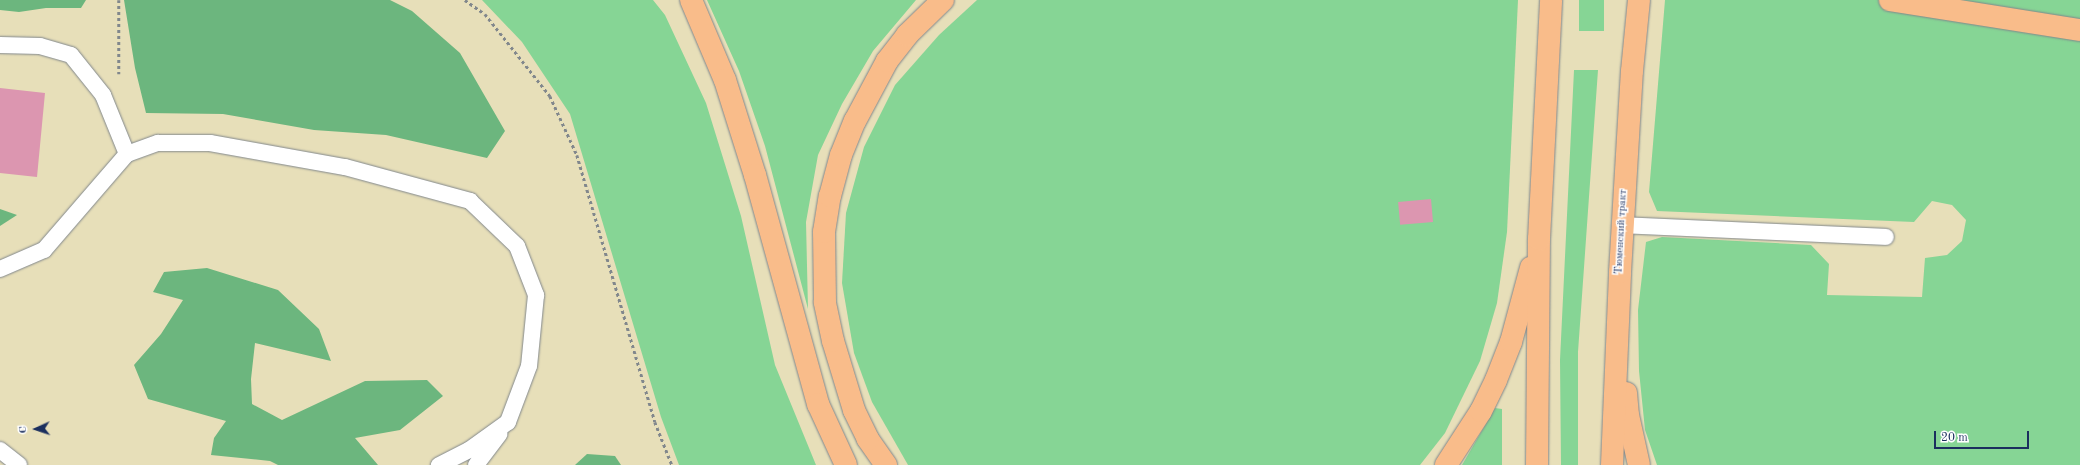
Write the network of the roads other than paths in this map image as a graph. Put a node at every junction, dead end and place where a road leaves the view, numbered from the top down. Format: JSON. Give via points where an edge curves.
{"nodes":[{"id":1,"x":691,"y":0,"type":"edge"},
{"id":2,"x":943,"y":0,"type":"edge"},
{"id":3,"x":1551,"y":0,"type":"edge"},
{"id":4,"x":1639,"y":0,"type":"edge"},
{"id":5,"x":1890,"y":0,"type":"edge"},
{"id":6,"x":2045,"y":24,"type":"junction"},
{"id":7,"x":2080,"y":30,"type":"edge"},
{"id":8,"x":2080,"y":44,"type":"edge"},
{"id":9,"x":0,"y":45,"type":"edge"},
{"id":10,"x":127,"y":154,"type":"junction"},
{"id":11,"x":1622,"y":225,"type":"junction"},
{"id":12,"x":1886,"y":237,"type":"dead end"},
{"id":13,"x":1538,"y":239,"type":"junction"},
{"id":14,"x":0,"y":269,"type":"edge"},
{"id":15,"x":1620,"y":272,"type":"junction"},
{"id":16,"x":508,"y":422,"type":"junction"},
{"id":17,"x":0,"y":450,"type":"edge"},
{"id":18,"x":19,"y":465,"type":"edge"},
{"id":19,"x":439,"y":465,"type":"edge"},
{"id":20,"x":476,"y":465,"type":"edge"},
{"id":21,"x":846,"y":465,"type":"edge"},
{"id":22,"x":886,"y":465,"type":"edge"},
{"id":23,"x":1446,"y":465,"type":"edge"},
{"id":24,"x":1537,"y":465,"type":"edge"},
{"id":25,"x":1612,"y":465,"type":"edge"},
{"id":26,"x":1639,"y":465,"type":"edge"}],
"edges":[{"from":1,"to":21,"type":"main road","via":[[725,80],[755,175],[818,404]]},
{"from":2,"to":22,"type":"main road","via":[[907,35],[887,61],[858,116],[841,155],[824,232],[825,302],[833,341],[854,410],[868,439]]},
{"from":3,"to":13,"type":"main road"},
{"from":4,"to":11,"type":"main road","name":"Тюменский тракт"},
{"from":5,"to":6,"type":"main road"},
{"from":6,"to":7,"type":"main road"},
{"from":6,"to":8,"type":"main road"},
{"from":9,"to":10,"type":"lane","via":[[40,46],[71,55],[103,95]]},
{"from":10,"to":14,"type":"lane","via":[[44,250]]},
{"from":10,"to":16,"type":"lane","via":[[158,143],[210,143],[345,167],[470,201],[517,246],[536,295],[529,366]]},
{"from":11,"to":12,"type":"lane"},
{"from":11,"to":15,"type":"main road","name":"Тюменский тракт"},
{"from":13,"to":23,"type":"main road","via":[[1510,342],[1496,380],[1481,411]]},
{"from":13,"to":24,"type":"main road"},
{"from":15,"to":25,"type":"main road","name":"Тюменский тракт"},
{"from":15,"to":26,"type":"main road","via":[[1628,415]]},
{"from":16,"to":19,"type":"lane","via":[[469,450]]},
{"from":16,"to":20,"type":"lane"},
{"from":17,"to":18,"type":"lane"}]}
